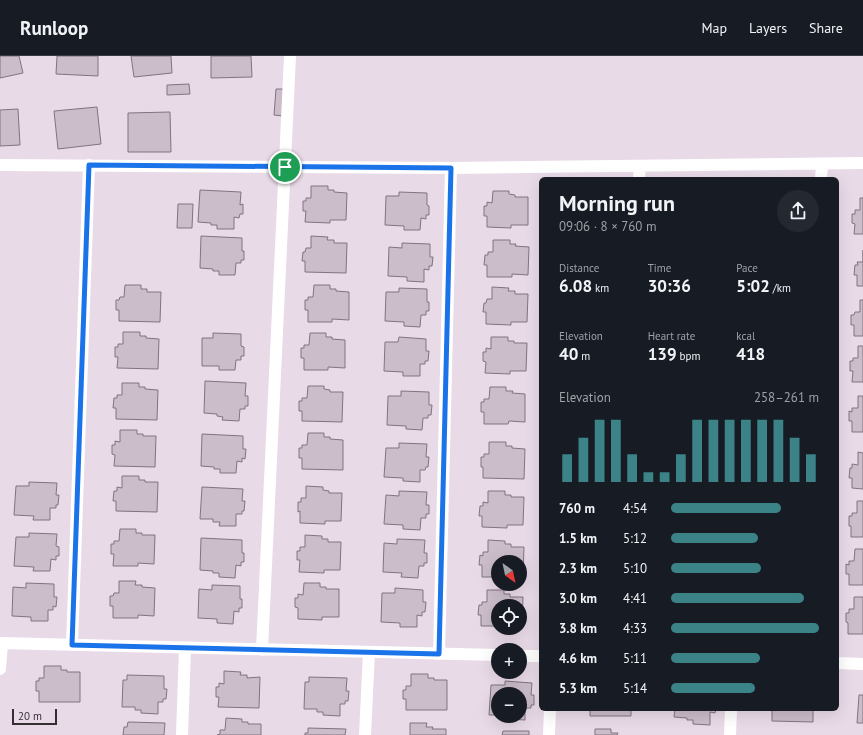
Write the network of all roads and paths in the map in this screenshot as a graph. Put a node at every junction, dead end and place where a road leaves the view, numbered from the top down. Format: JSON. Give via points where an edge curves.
{"nodes":[{"id":1,"x":290,"y":56,"type":"edge"},
{"id":2,"x":822,"y":164,"type":"junction"},
{"id":3,"x":863,"y":164,"type":"edge"},
{"id":4,"x":0,"y":165,"type":"edge"},
{"id":5,"x":89,"y":165,"type":"junction"},
{"id":6,"x":640,"y":166,"type":"junction"},
{"id":7,"x":285,"y":167,"type":"junction"},
{"id":8,"x":451,"y":168,"type":"junction"},
{"id":9,"x":639,"y":177,"type":"edge"},
{"id":10,"x":821,"y":177,"type":"edge"},
{"id":11,"x":1,"y":643,"type":"edge"},
{"id":12,"x":72,"y":645,"type":"junction"},
{"id":13,"x":185,"y":648,"type":"junction"},
{"id":14,"x":262,"y":650,"type":"junction"},
{"id":15,"x":369,"y":652,"type":"junction"},
{"id":16,"x":439,"y":654,"type":"junction"},
{"id":17,"x":491,"y":655,"type":"edge"},
{"id":18,"x":527,"y":656,"type":"edge"},
{"id":19,"x":539,"y":656,"type":"edge"},
{"id":20,"x":839,"y":663,"type":"edge"},
{"id":21,"x":863,"y":664,"type":"edge"},
{"id":22,"x":0,"y":669,"type":"edge"},
{"id":23,"x":550,"y":711,"type":"edge"},
{"id":24,"x":731,"y":711,"type":"edge"},
{"id":25,"x":182,"y":735,"type":"edge"},
{"id":26,"x":365,"y":735,"type":"edge"},
{"id":27,"x":549,"y":735,"type":"edge"},
{"id":28,"x":730,"y":735,"type":"edge"}],
"edges":[{"from":1,"to":7,"type":"street"},
{"from":2,"to":3,"type":"street"},
{"from":2,"to":6,"type":"street"},
{"from":2,"to":10,"type":"street"},
{"from":4,"to":5,"type":"street"},
{"from":5,"to":7,"type":"street"},
{"from":5,"to":12,"type":"street"},
{"from":6,"to":8,"type":"street"},
{"from":6,"to":9,"type":"street"},
{"from":7,"to":8,"type":"street"},
{"from":7,"to":14,"type":"street"},
{"from":8,"to":16,"type":"street"},
{"from":11,"to":12,"type":"street"},
{"from":11,"to":22,"type":"street"},
{"from":12,"to":13,"type":"street"},
{"from":13,"to":14,"type":"street"},
{"from":13,"to":25,"type":"street"},
{"from":14,"to":15,"type":"street"},
{"from":15,"to":16,"type":"street"},
{"from":15,"to":26,"type":"street"},
{"from":16,"to":17,"type":"street"},
{"from":18,"to":19,"type":"street"},
{"from":20,"to":21,"type":"street"},
{"from":23,"to":27,"type":"street"},
{"from":24,"to":28,"type":"street"}]}
